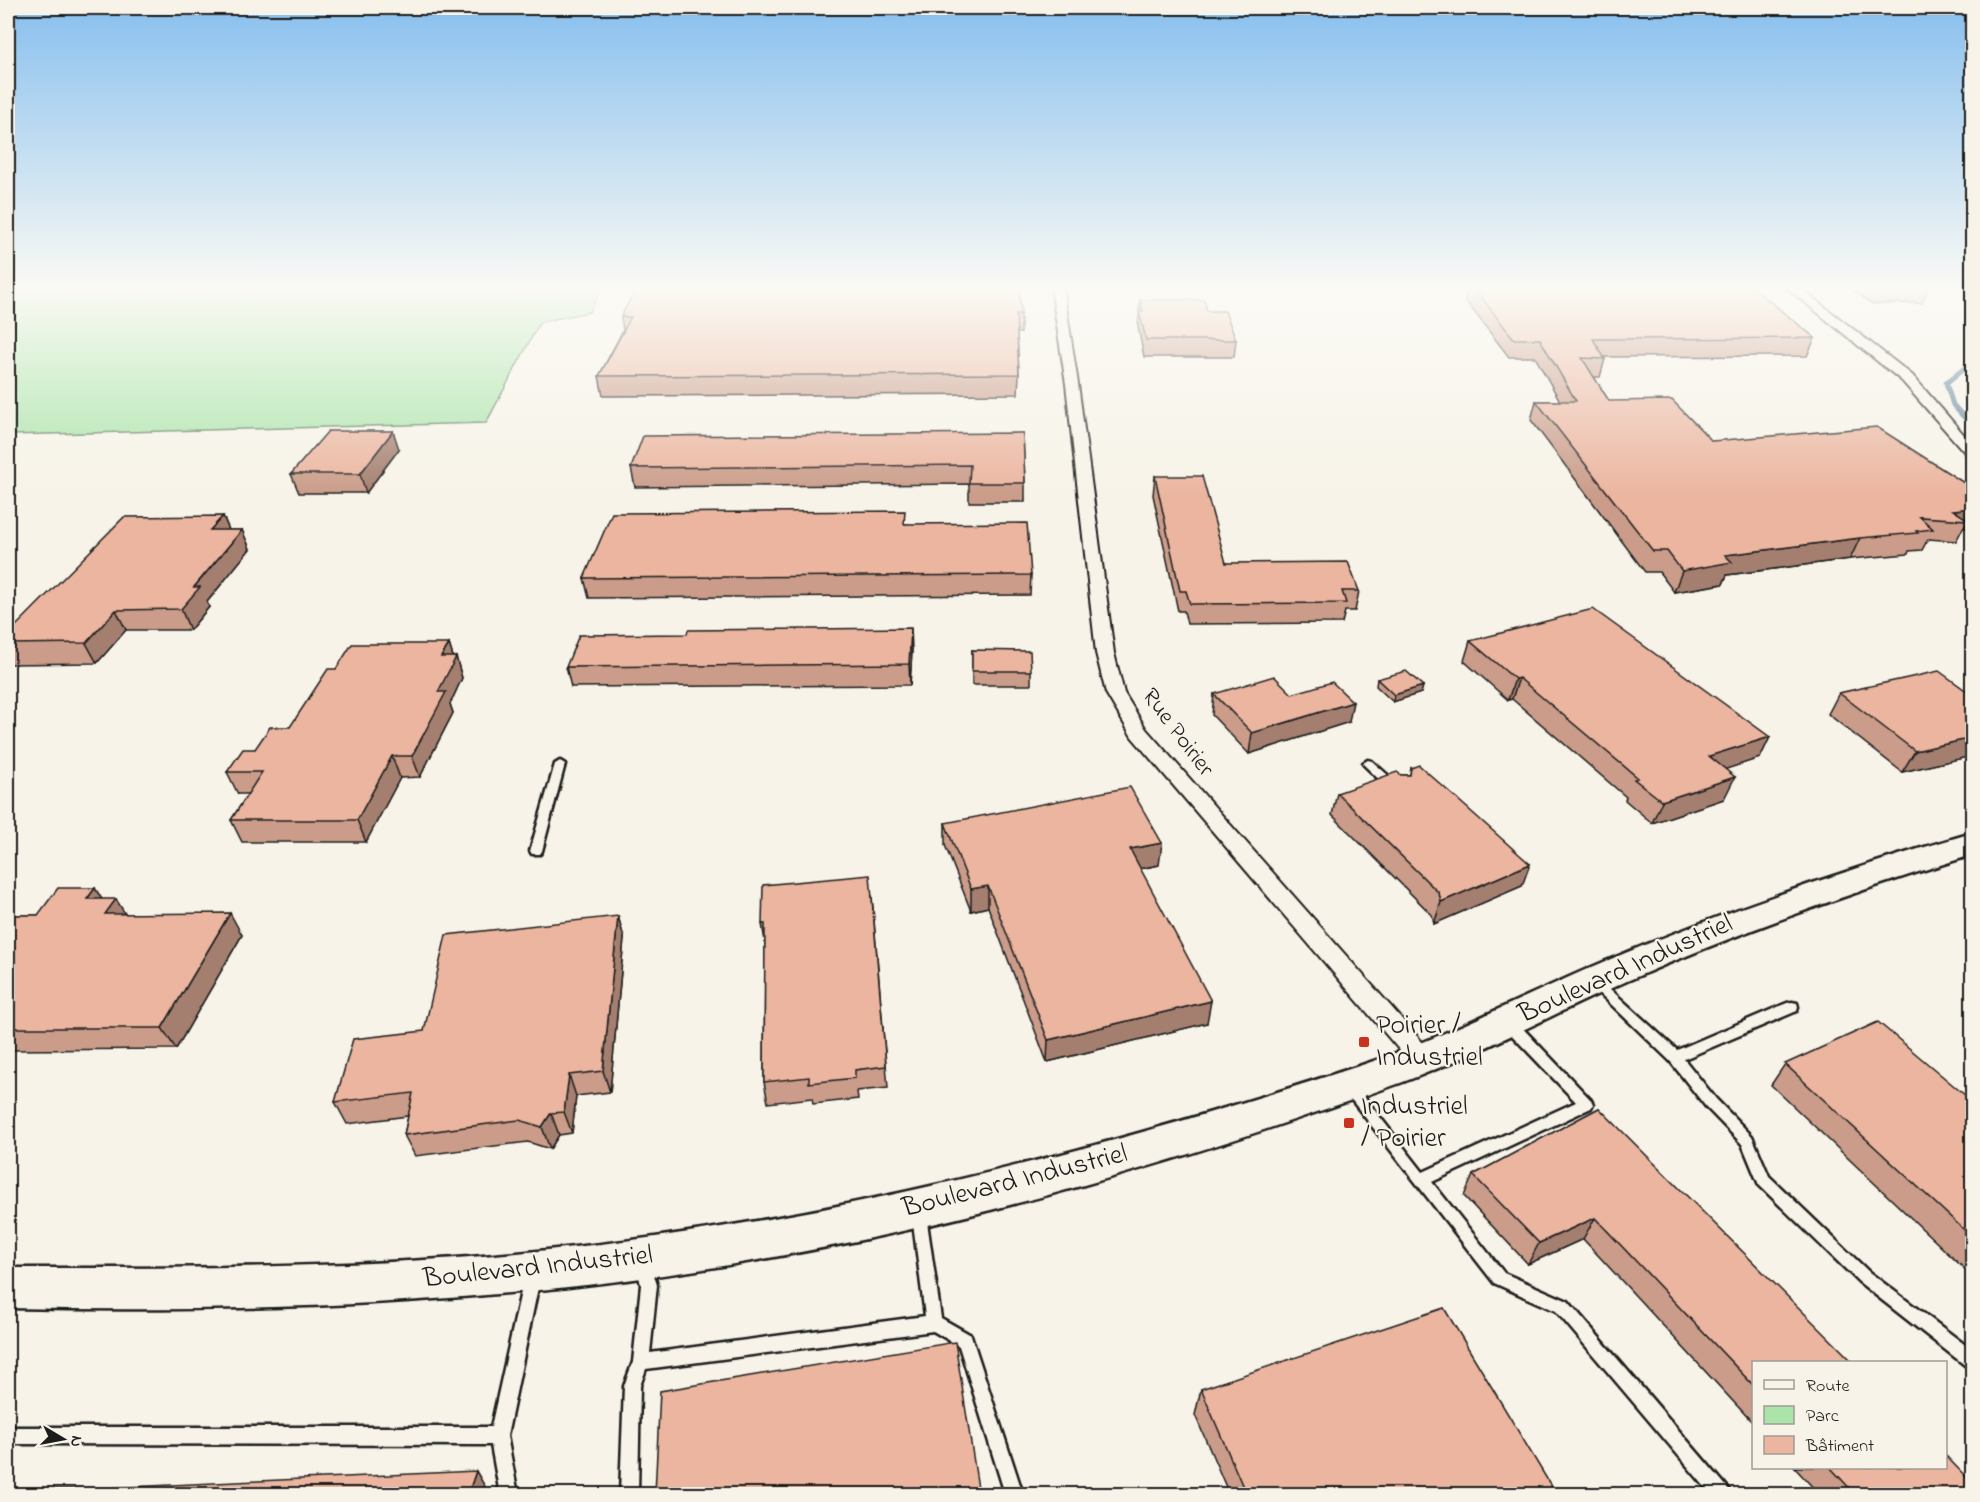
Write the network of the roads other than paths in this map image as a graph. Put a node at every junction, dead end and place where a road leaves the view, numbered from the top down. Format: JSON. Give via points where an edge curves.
{"nodes":[{"id":1,"x":1068,"y":357,"type":"edge"},
{"id":2,"x":1881,"y":357,"type":"edge"},
{"id":3,"x":1972,"y":452,"type":"edge"},
{"id":4,"x":1368,"y":763,"type":"dead end"},
{"id":5,"x":560,"y":764,"type":"dead end"},
{"id":6,"x":1399,"y":791,"type":"edge"},
{"id":7,"x":1972,"y":844,"type":"edge"},
{"id":8,"x":536,"y":851,"type":"dead end"},
{"id":9,"x":1594,"y":981,"type":"junction"},
{"id":10,"x":1792,"y":1007,"type":"dead end"},
{"id":11,"x":1508,"y":1022,"type":"junction"},
{"id":12,"x":1675,"y":1057,"type":"junction"},
{"id":13,"x":1422,"y":1059,"type":"junction"},
{"id":14,"x":1347,"y":1086,"type":"junction"},
{"id":15,"x":1421,"y":1180,"type":"junction"},
{"id":16,"x":918,"y":1209,"type":"junction"},
{"id":17,"x":643,"y":1258,"type":"junction"},
{"id":18,"x":533,"y":1272,"type":"junction"},
{"id":19,"x":8,"y":1288,"type":"edge"},
{"id":20,"x":934,"y":1323,"type":"junction"},
{"id":21,"x":1972,"y":1360,"type":"edge"},
{"id":22,"x":640,"y":1362,"type":"junction"},
{"id":23,"x":8,"y":1436,"type":"edge"},
{"id":24,"x":498,"y":1436,"type":"junction"},
{"id":25,"x":507,"y":1494,"type":"edge"},
{"id":26,"x":628,"y":1494,"type":"edge"},
{"id":27,"x":1014,"y":1494,"type":"edge"},
{"id":28,"x":1722,"y":1494,"type":"edge"}],
"edges":[{"from":1,"to":13,"type":"street","name":"Rue Poirier","via":[[1105,653],[1115,693],[1139,734]]},
{"from":2,"to":3,"type":"street","via":[[1907,378]]},
{"from":4,"to":6,"type":"lane"},
{"from":5,"to":8,"type":"lane"},
{"from":7,"to":9,"type":"street","name":"Boulevard Industriel","via":[[1753,915]]},
{"from":9,"to":11,"type":"street","name":"Boulevard Industriel"},
{"from":9,"to":12,"type":"lane"},
{"from":10,"to":12,"type":"lane"},
{"from":11,"to":13,"type":"street","name":"Boulevard Industriel"},
{"from":11,"to":15,"type":"lane","via":[[1590,1108]]},
{"from":12,"to":21,"type":"lane","via":[[1747,1140],[1764,1180],[1864,1278]]},
{"from":13,"to":14,"type":"street","name":"Boulevard Industriel"},
{"from":14,"to":15,"type":"lane"},
{"from":14,"to":16,"type":"street","name":"Boulevard Industriel","via":[[1053,1176]]},
{"from":15,"to":28,"type":"lane","via":[[1499,1278],[1562,1306]]},
{"from":16,"to":17,"type":"street","name":"Boulevard Industriel","via":[[793,1235]]},
{"from":16,"to":20,"type":"lane"},
{"from":17,"to":18,"type":"street","name":"Boulevard Industriel"},
{"from":17,"to":22,"type":"lane","via":[[649,1285]]},
{"from":18,"to":19,"type":"street","name":"Boulevard Industriel","via":[[280,1286]]},
{"from":18,"to":24,"type":"lane"},
{"from":20,"to":22,"type":"lane"},
{"from":20,"to":27,"type":"lane","via":[[965,1341]]},
{"from":22,"to":26,"type":"lane","via":[[632,1386]]},
{"from":23,"to":24,"type":"lane"},
{"from":24,"to":25,"type":"lane"}]}
